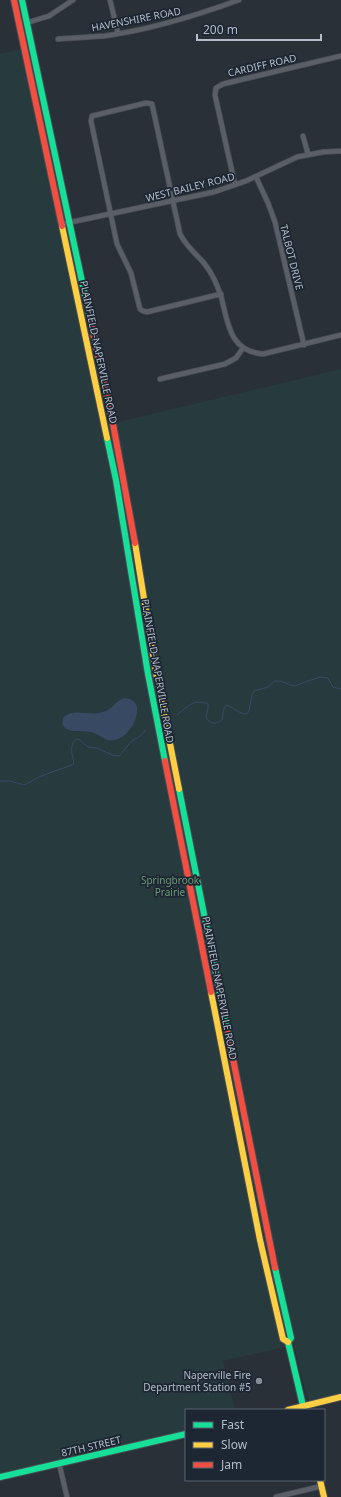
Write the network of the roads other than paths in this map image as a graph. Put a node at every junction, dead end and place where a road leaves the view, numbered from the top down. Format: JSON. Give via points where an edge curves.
{"nodes":[{"id":1,"x":14,"y":0,"type":"edge"},
{"id":2,"x":22,"y":0,"type":"edge"},
{"id":3,"x":73,"y":0,"type":"edge"},
{"id":4,"x":110,"y":0,"type":"edge"},
{"id":5,"x":239,"y":0,"type":"edge"},
{"id":6,"x":26,"y":23,"type":"junction"},
{"id":7,"x":118,"y":33,"type":"junction"},
{"id":8,"x":58,"y":39,"type":"dead end"},
{"id":9,"x":341,"y":56,"type":"edge"},
{"id":10,"x":303,"y":136,"type":"dead end"},
{"id":11,"x":341,"y":151,"type":"edge"},
{"id":12,"x":308,"y":154,"type":"junction"},
{"id":13,"x":256,"y":177,"type":"junction"},
{"id":14,"x":234,"y":185,"type":"junction"},
{"id":15,"x":173,"y":201,"type":"junction"},
{"id":16,"x":111,"y":214,"type":"junction"},
{"id":17,"x":70,"y":223,"type":"junction"},
{"id":18,"x":62,"y":224,"type":"junction"},
{"id":19,"x":221,"y":294,"type":"junction"},
{"id":20,"x":341,"y":335,"type":"edge"},
{"id":21,"x":304,"y":345,"type":"junction"},
{"id":22,"x":243,"y":348,"type":"junction"},
{"id":23,"x":160,"y":379,"type":"dead end"},
{"id":24,"x":288,"y":1342,"type":"junction"},
{"id":25,"x":341,"y":1398,"type":"edge"},
{"id":26,"x":303,"y":1408,"type":"edge"},
{"id":27,"x":185,"y":1434,"type":"edge"},
{"id":28,"x":59,"y":1463,"type":"junction"},
{"id":29,"x":0,"y":1477,"type":"edge"},
{"id":30,"x":321,"y":1483,"type":"edge"},
{"id":31,"x":67,"y":1497,"type":"edge"},
{"id":32,"x":276,"y":1497,"type":"edge"},
{"id":33,"x":324,"y":1497,"type":"edge"}],
"edges":[{"from":1,"to":18,"type":"main road","name":"PLAINFIELD-NAPERVILLE ROAD"},
{"from":2,"to":6,"type":"main road","name":"PLAINFIELD-NAPERVILLE ROAD"},
{"from":3,"to":6,"type":"street","via":[[49,16]]},
{"from":4,"to":7,"type":"street"},
{"from":5,"to":7,"type":"street","name":"HAVENSHIRE ROAD","via":[[187,18]]},
{"from":6,"to":17,"type":"main road","name":"PLAINFIELD-NAPERVILLE ROAD"},
{"from":7,"to":8,"type":"street","name":"HAVENSHIRE ROAD"},
{"from":9,"to":14,"type":"street","name":"CARDIFF ROAD","via":[[223,84],[216,88],[214,92]]},
{"from":10,"to":12,"type":"street"},
{"from":11,"to":12,"type":"street","name":"WEST BAILEY ROAD"},
{"from":12,"to":13,"type":"street","name":"WEST BAILEY ROAD"},
{"from":13,"to":14,"type":"street","name":"WEST BAILEY ROAD"},
{"from":13,"to":21,"type":"street","name":"TALBOT DRIVE","via":[[275,222]]},
{"from":14,"to":15,"type":"street","name":"WEST BAILEY ROAD"},
{"from":15,"to":16,"type":"street","name":"WEST BAILEY ROAD"},
{"from":15,"to":16,"type":"street","via":[[153,107],[146,103],[91,118]]},
{"from":15,"to":19,"type":"street","via":[[183,239],[209,271]]},
{"from":16,"to":17,"type":"street","name":"WEST BAILEY ROAD"},
{"from":16,"to":19,"type":"street","via":[[117,244],[131,273],[141,311],[147,312]]},
{"from":17,"to":18,"type":"street","name":"WEST BAILEY ROAD"},
{"from":17,"to":24,"type":"main road","name":"PLAINFIELD-NAPERVILLE ROAD","via":[[122,470],[156,673],[268,1237],[291,1338]]},
{"from":18,"to":24,"type":"main road","name":"PLAINFIELD-NAPERVILLE ROAD","via":[[116,480],[148,674],[253,1202],[283,1339]]},
{"from":19,"to":22,"type":"street","via":[[231,334]]},
{"from":20,"to":21,"type":"street"},
{"from":21,"to":22,"type":"street","via":[[263,354]]},
{"from":22,"to":23,"type":"street","via":[[236,358],[225,364]]},
{"from":24,"to":26,"type":"main road","name":"PLAINFIELD-NAPERVILLE ROAD"},
{"from":25,"to":26,"type":"main road"},
{"from":27,"to":28,"type":"main road","name":"87TH STREET"},
{"from":28,"to":29,"type":"main road","name":"87TH STREET"},
{"from":28,"to":31,"type":"street"},
{"from":30,"to":32,"type":"street"},
{"from":30,"to":33,"type":"main road"}]}
